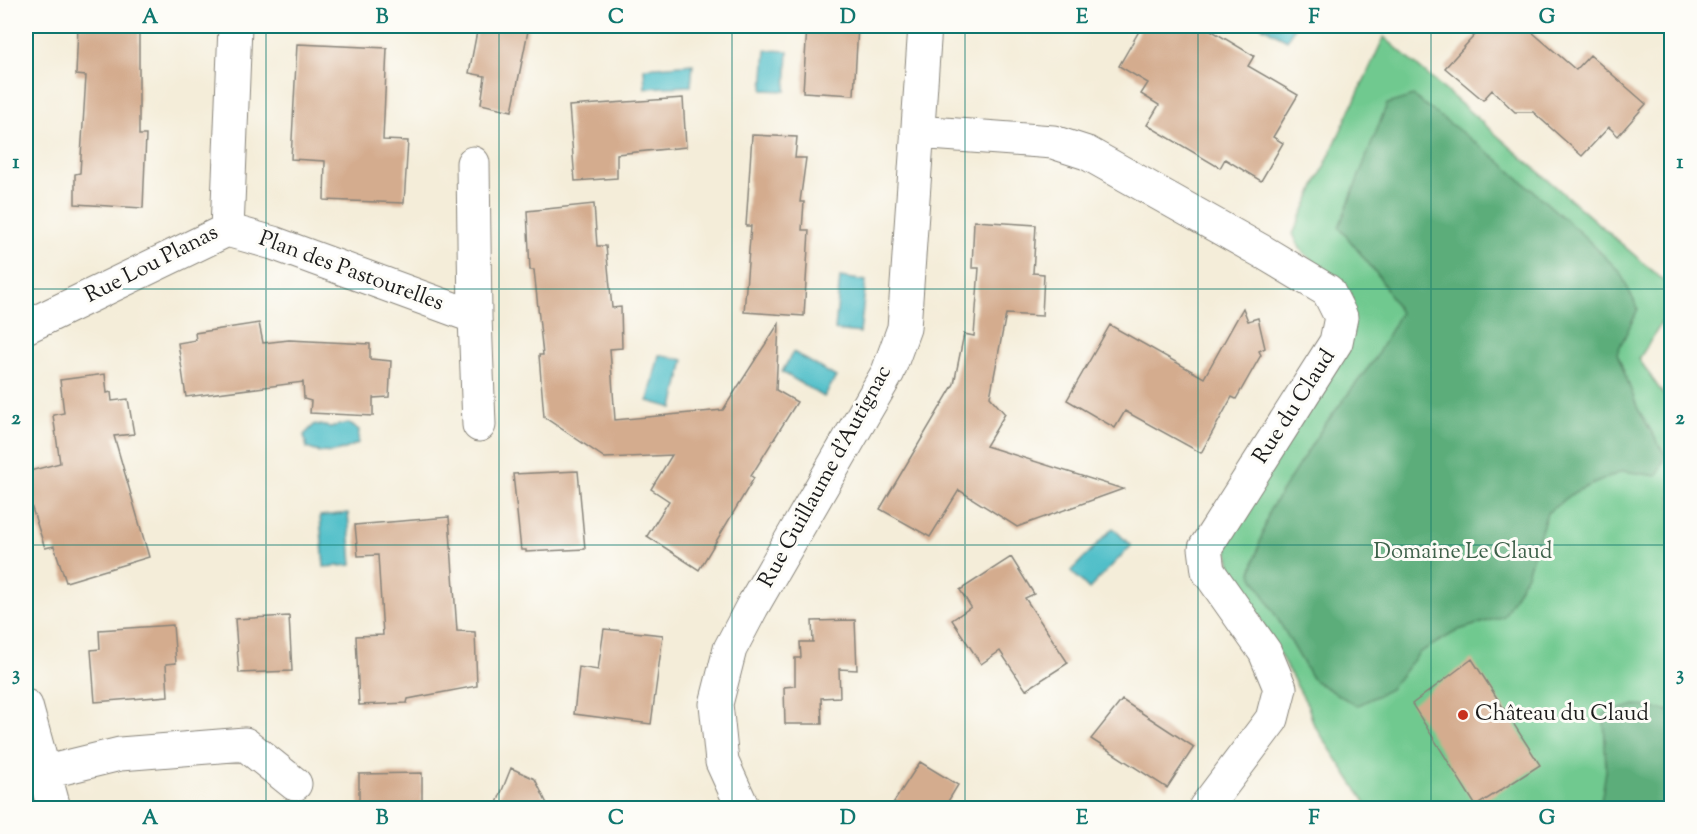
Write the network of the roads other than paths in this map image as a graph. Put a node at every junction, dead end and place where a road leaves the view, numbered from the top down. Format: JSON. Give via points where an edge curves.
{"nodes":[{"id":1,"x":235,"y":26,"type":"edge"},
{"id":2,"x":925,"y":26,"type":"edge"},
{"id":3,"x":917,"y":132,"type":"junction"},
{"id":4,"x":473,"y":163,"type":"dead end"},
{"id":5,"x":226,"y":230,"type":"junction"},
{"id":6,"x":475,"y":317,"type":"junction"},
{"id":7,"x":26,"y":327,"type":"edge"},
{"id":8,"x":479,"y":425,"type":"dead end"},
{"id":9,"x":26,"y":706,"type":"edge"},
{"id":10,"x":35,"y":774,"type":"edge"},
{"id":11,"x":295,"y":784,"type":"dead end"},
{"id":12,"x":54,"y":808,"type":"edge"},
{"id":13,"x":743,"y":808,"type":"edge"},
{"id":14,"x":1205,"y":808,"type":"edge"}],
"edges":[{"from":1,"to":5,"type":"street","name":"Rue Lou Planas"},
{"from":2,"to":3,"type":"street","name":"Rue Guillaume d'Autignac"},
{"from":3,"to":13,"type":"street","name":"Rue Guillaume d'Autignac","via":[[904,328],[888,372],[752,607],[727,660],[716,704],[722,762]]},
{"from":3,"to":14,"type":"street","name":"Rue du Claud","via":[[1053,142],[1087,153],[1328,291],[1341,317],[1336,342],[1205,548],[1208,571],[1265,652],[1280,688],[1272,718]]},
{"from":4,"to":6,"type":"street","name":"Plan des Pastourelles"},
{"from":5,"to":6,"type":"street","name":"Plan des Pastourelles","via":[[273,243]]},
{"from":5,"to":7,"type":"street","name":"Rue Lou Planas"},
{"from":6,"to":8,"type":"street","name":"Plan des Pastourelles"},
{"from":9,"to":10,"type":"street"},
{"from":10,"to":11,"type":"street","via":[[120,754],[245,744]]},
{"from":10,"to":12,"type":"street"}]}
